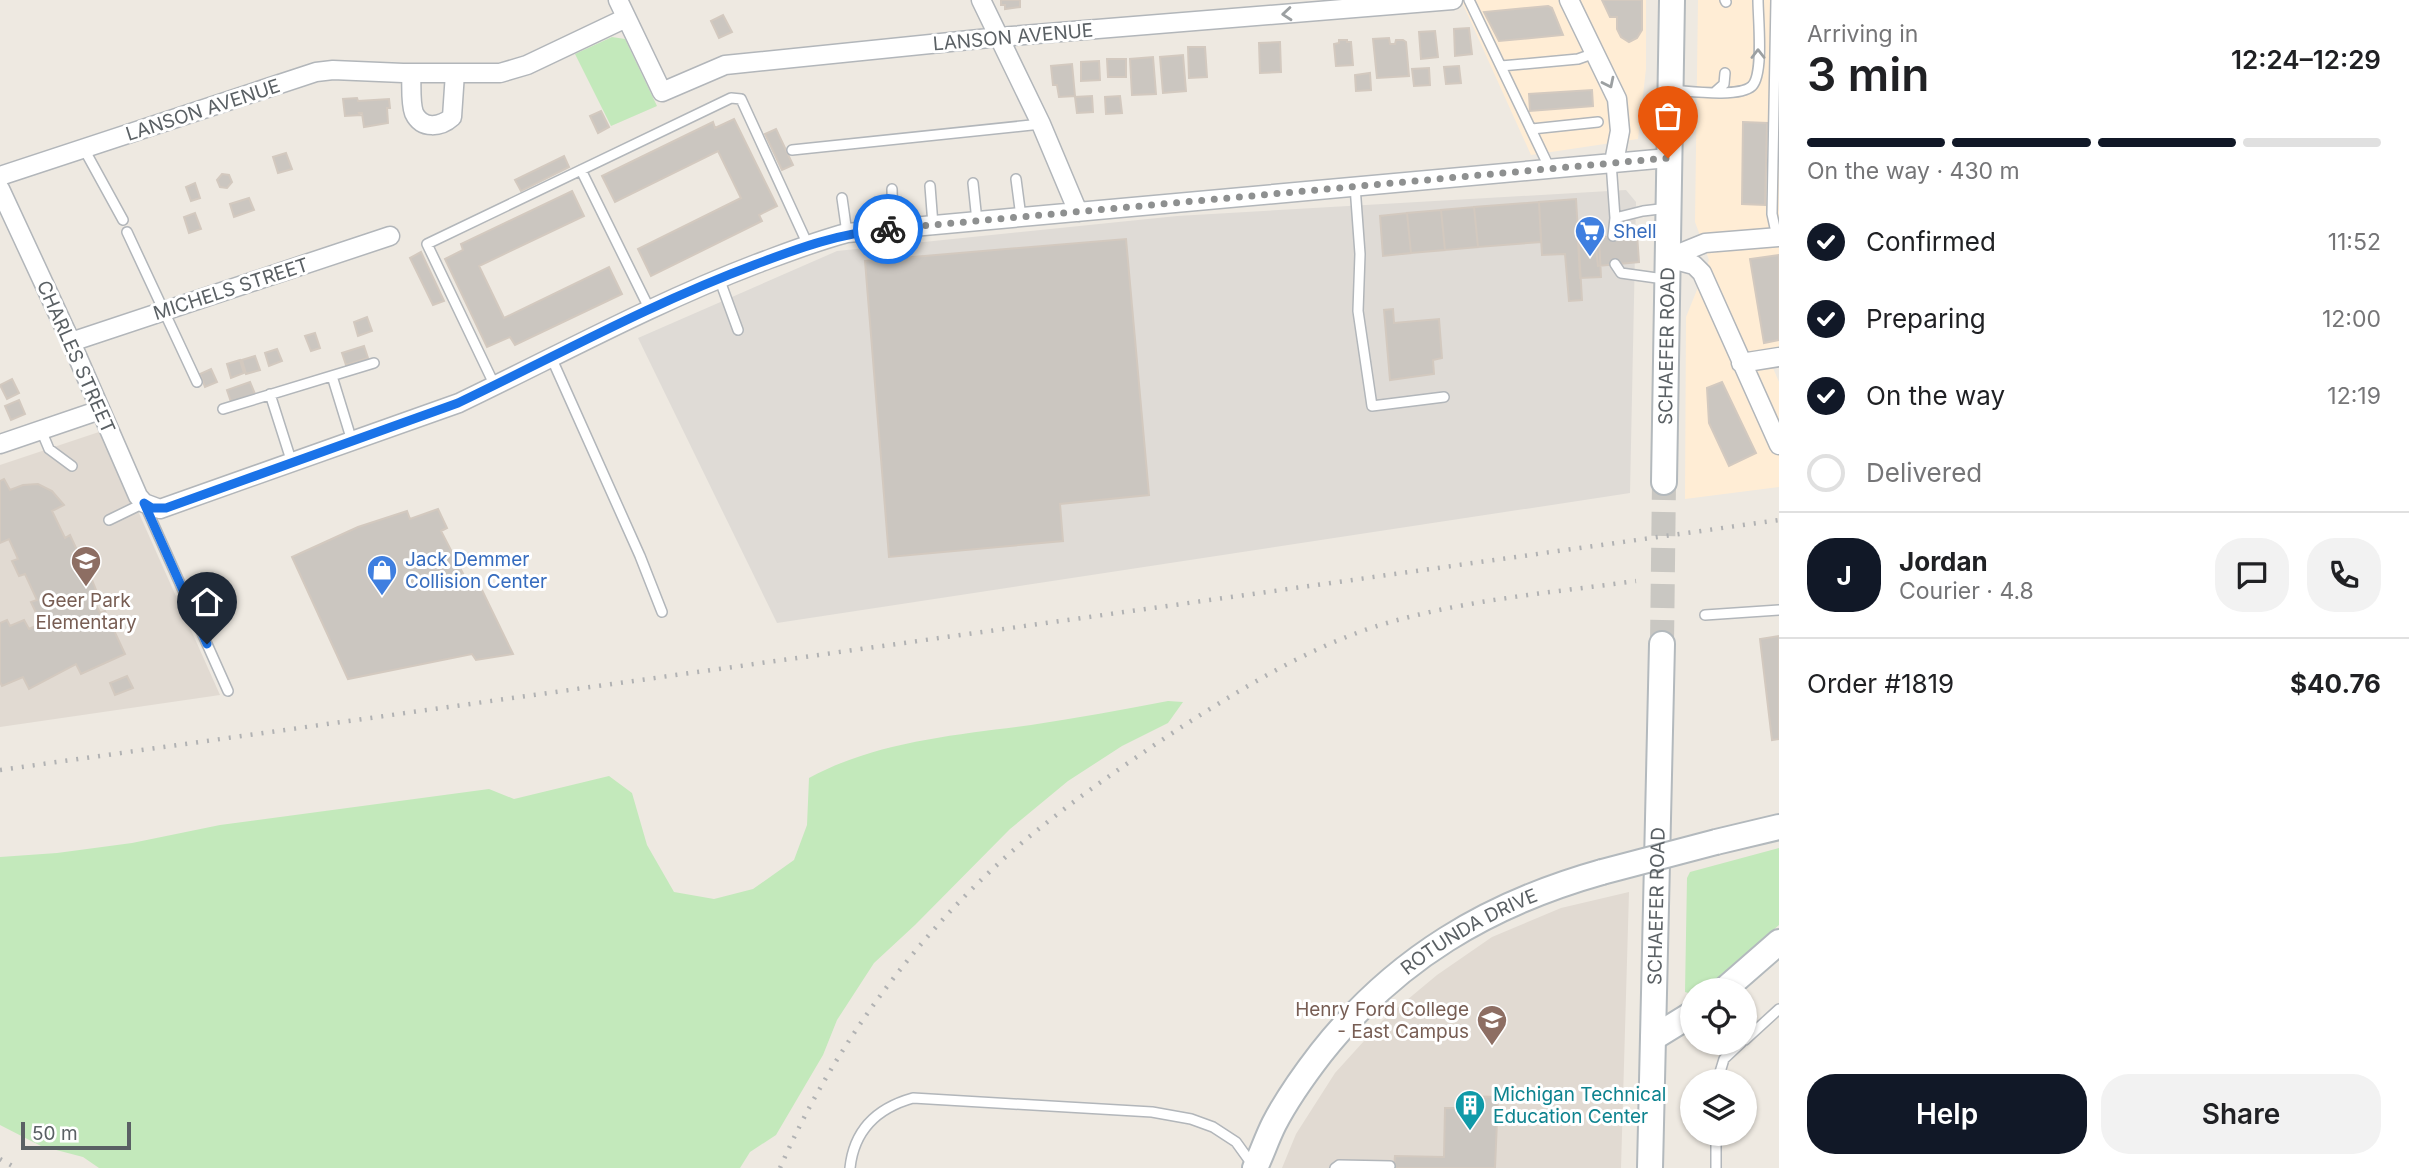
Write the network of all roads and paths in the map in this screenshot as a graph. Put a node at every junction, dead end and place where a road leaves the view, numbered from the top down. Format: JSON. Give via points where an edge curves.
{"nodes":[{"id":1,"x":618,"y":0,"type":"edge"},
{"id":2,"x":981,"y":0,"type":"edge"},
{"id":3,"x":1453,"y":0,"type":"edge"},
{"id":4,"x":1469,"y":0,"type":"edge"},
{"id":5,"x":1569,"y":0,"type":"edge"},
{"id":6,"x":1672,"y":0,"type":"edge"},
{"id":7,"x":1758,"y":0,"type":"edge"},
{"id":8,"x":1776,"y":0,"type":"edge"},
{"id":9,"x":626,"y":18,"type":"junction"},
{"id":10,"x":999,"y":37,"type":"junction"},
{"id":11,"x":1595,"y":53,"type":"junction"},
{"id":12,"x":1502,"y":66,"type":"junction"},
{"id":13,"x":411,"y":73,"type":"junction"},
{"id":14,"x":1725,"y":73,"type":"dead end"},
{"id":15,"x":455,"y":74,"type":"junction"},
{"id":16,"x":1670,"y":90,"type":"junction"},
{"id":17,"x":1715,"y":92,"type":"junction"},
{"id":18,"x":1598,"y":122,"type":"dead end"},
{"id":19,"x":1041,"y":124,"type":"junction"},
{"id":20,"x":1532,"y":130,"type":"junction"},
{"id":21,"x":84,"y":149,"type":"junction"},
{"id":22,"x":792,"y":150,"type":"dead end"},
{"id":23,"x":1776,"y":151,"type":"edge"},
{"id":24,"x":1668,"y":158,"type":"junction"},
{"id":25,"x":1613,"y":162,"type":"junction"},
{"id":26,"x":1550,"y":169,"type":"junction"},
{"id":27,"x":581,"y":170,"type":"junction"},
{"id":28,"x":0,"y":176,"type":"edge"},
{"id":29,"x":1016,"y":179,"type":"dead end"},
{"id":30,"x":973,"y":183,"type":"dead end"},
{"id":31,"x":930,"y":186,"type":"dead end"},
{"id":32,"x":1355,"y":186,"type":"junction"},
{"id":33,"x":0,"y":188,"type":"edge"},
{"id":34,"x":892,"y":189,"type":"dead end"},
{"id":35,"x":842,"y":198,"type":"dead end"},
{"id":36,"x":1776,"y":200,"type":"edge"},
{"id":37,"x":1669,"y":208,"type":"junction"},
{"id":38,"x":1078,"y":212,"type":"junction"},
{"id":39,"x":1021,"y":217,"type":"junction"},
{"id":40,"x":1615,"y":218,"type":"junction"},
{"id":41,"x":123,"y":220,"type":"dead end"},
{"id":42,"x":977,"y":221,"type":"junction"},
{"id":43,"x":933,"y":225,"type":"junction"},
{"id":44,"x":893,"y":228,"type":"junction"},
{"id":45,"x":127,"y":232,"type":"dead end"},
{"id":46,"x":847,"y":233,"type":"junction"},
{"id":47,"x":390,"y":236,"type":"dead end"},
{"id":48,"x":1613,"y":236,"type":"dead end"},
{"id":49,"x":1778,"y":237,"type":"edge"},
{"id":50,"x":808,"y":245,"type":"junction"},
{"id":51,"x":1615,"y":264,"type":"dead end"},
{"id":52,"x":1668,"y":268,"type":"junction"},
{"id":53,"x":719,"y":278,"type":"junction"},
{"id":54,"x":650,"y":310,"type":"junction"},
{"id":55,"x":163,"y":312,"type":"junction"},
{"id":56,"x":738,"y":330,"type":"dead end"},
{"id":57,"x":71,"y":342,"type":"junction"},
{"id":58,"x":551,"y":357,"type":"junction"},
{"id":59,"x":1779,"y":357,"type":"edge"},
{"id":60,"x":374,"y":363,"type":"dead end"},
{"id":61,"x":1741,"y":363,"type":"junction"},
{"id":62,"x":332,"y":376,"type":"junction"},
{"id":63,"x":197,"y":382,"type":"dead end"},
{"id":64,"x":495,"y":384,"type":"junction"},
{"id":65,"x":271,"y":394,"type":"junction"},
{"id":66,"x":1444,"y":397,"type":"dead end"},
{"id":67,"x":223,"y":409,"type":"dead end"},
{"id":68,"x":100,"y":411,"type":"junction"},
{"id":69,"x":41,"y":430,"type":"junction"},
{"id":70,"x":352,"y":441,"type":"junction"},
{"id":71,"x":0,"y":444,"type":"edge"},
{"id":72,"x":1779,"y":445,"type":"edge"},
{"id":73,"x":292,"y":463,"type":"junction"},
{"id":74,"x":72,"y":466,"type":"dead end"},
{"id":75,"x":1664,"y":482,"type":"tunnel mouth"},
{"id":76,"x":144,"y":503,"type":"junction"},
{"id":77,"x":109,"y":520,"type":"dead end"},
{"id":78,"x":1779,"y":610,"type":"edge"},
{"id":79,"x":662,"y":612,"type":"dead end"},
{"id":80,"x":1705,"y":615,"type":"dead end"},
{"id":81,"x":1662,"y":644,"type":"tunnel mouth"},
{"id":82,"x":228,"y":691,"type":"dead end"},
{"id":83,"x":1779,"y":827,"type":"edge"},
{"id":84,"x":1779,"y":942,"type":"edge"},
{"id":85,"x":1738,"y":978,"type":"edge"},
{"id":86,"x":1779,"y":1009,"type":"edge"},
{"id":87,"x":1680,"y":1021,"type":"edge"},
{"id":88,"x":1757,"y":1029,"type":"edge"},
{"id":89,"x":1653,"y":1038,"type":"junction"},
{"id":90,"x":1716,"y":1146,"type":"edge"},
{"id":91,"x":1390,"y":1166,"type":"dead end"},
{"id":92,"x":850,"y":1168,"type":"edge"},
{"id":93,"x":1255,"y":1168,"type":"edge"},
{"id":94,"x":1335,"y":1168,"type":"edge"},
{"id":95,"x":1650,"y":1168,"type":"edge"},
{"id":96,"x":1716,"y":1168,"type":"edge"}],
"edges":[{"from":1,"to":9,"type":"street","name":"LANSON AVENUE"},
{"from":2,"to":10,"type":"street"},
{"from":3,"to":10,"type":"street","name":"LANSON AVENUE","one_way":true},
{"from":4,"to":12,"type":"lane"},
{"from":5,"to":11,"type":"street"},
{"from":6,"to":16,"type":"main road","name":"SCHAEFER ROAD"},
{"from":17,"to":7,"type":"lane","one_way":true,"via":[[1740,92],[1752,86],[1758,74]]},
{"from":8,"to":23,"type":"lane"},
{"from":9,"to":10,"type":"street","name":"LANSON AVENUE","via":[[662,92],[725,65]]},
{"from":9,"to":15,"type":"street","name":"LANSON AVENUE","via":[[514,70]]},
{"from":10,"to":19,"type":"street"},
{"from":11,"to":12,"type":"lane","via":[[1578,59]]},
{"from":11,"to":25,"type":"street","one_way":true,"via":[[1619,108],[1620,131]]},
{"from":12,"to":20,"type":"lane"},
{"from":13,"to":15,"type":"street","name":"LANSON AVENUE"},
{"from":13,"to":15,"type":"street","via":[[414,112],[432,126],[452,117]]},
{"from":13,"to":21,"type":"street","name":"LANSON AVENUE","via":[[316,72]]},
{"from":14,"to":17,"type":"lane","via":[[1724,84]]},
{"from":16,"to":17,"type":"lane"},
{"from":16,"to":24,"type":"main road","name":"SCHAEFER ROAD"},
{"from":18,"to":20,"type":"lane"},
{"from":19,"to":22,"type":"lane"},
{"from":19,"to":38,"type":"street"},
{"from":20,"to":26,"type":"lane"},
{"from":21,"to":28,"type":"street","name":"LANSON AVENUE"},
{"from":21,"to":41,"type":"lane"},
{"from":23,"to":36,"type":"lane"},
{"from":24,"to":25,"type":"street"},
{"from":24,"to":37,"type":"main road","name":"SCHAEFER ROAD"},
{"from":25,"to":26,"type":"street"},
{"from":25,"to":40,"type":"lane"},
{"from":26,"to":32,"type":"street"},
{"from":27,"to":50,"type":"lane","via":[[731,98],[741,99]]},
{"from":27,"to":54,"type":"lane"},
{"from":27,"to":64,"type":"lane","via":[[427,244]]},
{"from":29,"to":39,"type":"lane"},
{"from":30,"to":42,"type":"lane"},
{"from":31,"to":43,"type":"lane"},
{"from":32,"to":38,"type":"street"},
{"from":32,"to":66,"type":"lane","via":[[1358,310],[1372,406]]},
{"from":33,"to":57,"type":"street","name":"CHARLES STREET"},
{"from":34,"to":44,"type":"lane"},
{"from":35,"to":46,"type":"lane"},
{"from":36,"to":49,"type":"lane"},
{"from":37,"to":40,"type":"lane"},
{"from":37,"to":52,"type":"main road","name":"SCHAEFER ROAD"},
{"from":38,"to":39,"type":"street"},
{"from":39,"to":42,"type":"street"},
{"from":40,"to":48,"type":"lane"},
{"from":42,"to":43,"type":"street"},
{"from":43,"to":44,"type":"street"},
{"from":44,"to":46,"type":"street"},
{"from":45,"to":55,"type":"lane"},
{"from":46,"to":50,"type":"street"},
{"from":47,"to":55,"type":"street","name":"MICHELS STREET"},
{"from":49,"to":52,"type":"street","via":[[1705,243]]},
{"from":50,"to":53,"type":"street"},
{"from":51,"to":52,"type":"lane","via":[[1621,273]]},
{"from":52,"to":61,"type":"street","via":[[1693,265],[1702,273]]},
{"from":52,"to":75,"type":"main road","name":"SCHAEFER ROAD"},
{"from":53,"to":54,"type":"street"},
{"from":53,"to":56,"type":"lane"},
{"from":54,"to":58,"type":"street"},
{"from":55,"to":57,"type":"street","name":"MICHELS STREET"},
{"from":55,"to":63,"type":"lane"},
{"from":57,"to":68,"type":"street","name":"CHARLES STREET"},
{"from":58,"to":64,"type":"street"},
{"from":58,"to":79,"type":"lane"},
{"from":59,"to":61,"type":"street"},
{"from":60,"to":62,"type":"lane"},
{"from":61,"to":72,"type":"street"},
{"from":62,"to":65,"type":"lane"},
{"from":62,"to":70,"type":"lane"},
{"from":64,"to":70,"type":"street","via":[[458,403]]},
{"from":65,"to":67,"type":"lane"},
{"from":65,"to":73,"type":"lane"},
{"from":68,"to":69,"type":"street"},
{"from":68,"to":76,"type":"street","name":"CHARLES STREET"},
{"from":69,"to":71,"type":"street"},
{"from":69,"to":74,"type":"lane","via":[[48,449]]},
{"from":70,"to":73,"type":"street"},
{"from":73,"to":76,"type":"street","via":[[166,508]]},
{"from":76,"to":77,"type":"lane"},
{"from":76,"to":82,"type":"lane"},
{"from":78,"to":80,"type":"lane"},
{"from":81,"to":89,"type":"main road","name":"SCHAEFER ROAD"},
{"from":83,"to":93,"type":"main road","name":"ROTUNDA DRIVE","bridge":true,"via":[[1602,872],[1525,898],[1476,920],[1429,949],[1340,1029],[1274,1123]]},
{"from":84,"to":85,"type":"main road"},
{"from":86,"to":88,"type":"lane"},
{"from":87,"to":89,"type":"main road"},
{"from":89,"to":95,"type":"main road","name":"SCHAEFER ROAD"},
{"from":90,"to":96,"type":"lane"},
{"from":91,"to":94,"type":"lane"},
{"from":92,"to":93,"type":"lane","via":[[852,1149],[868,1124],[892,1104],[913,1098],[1138,1111],[1191,1119],[1237,1142]]}]}
